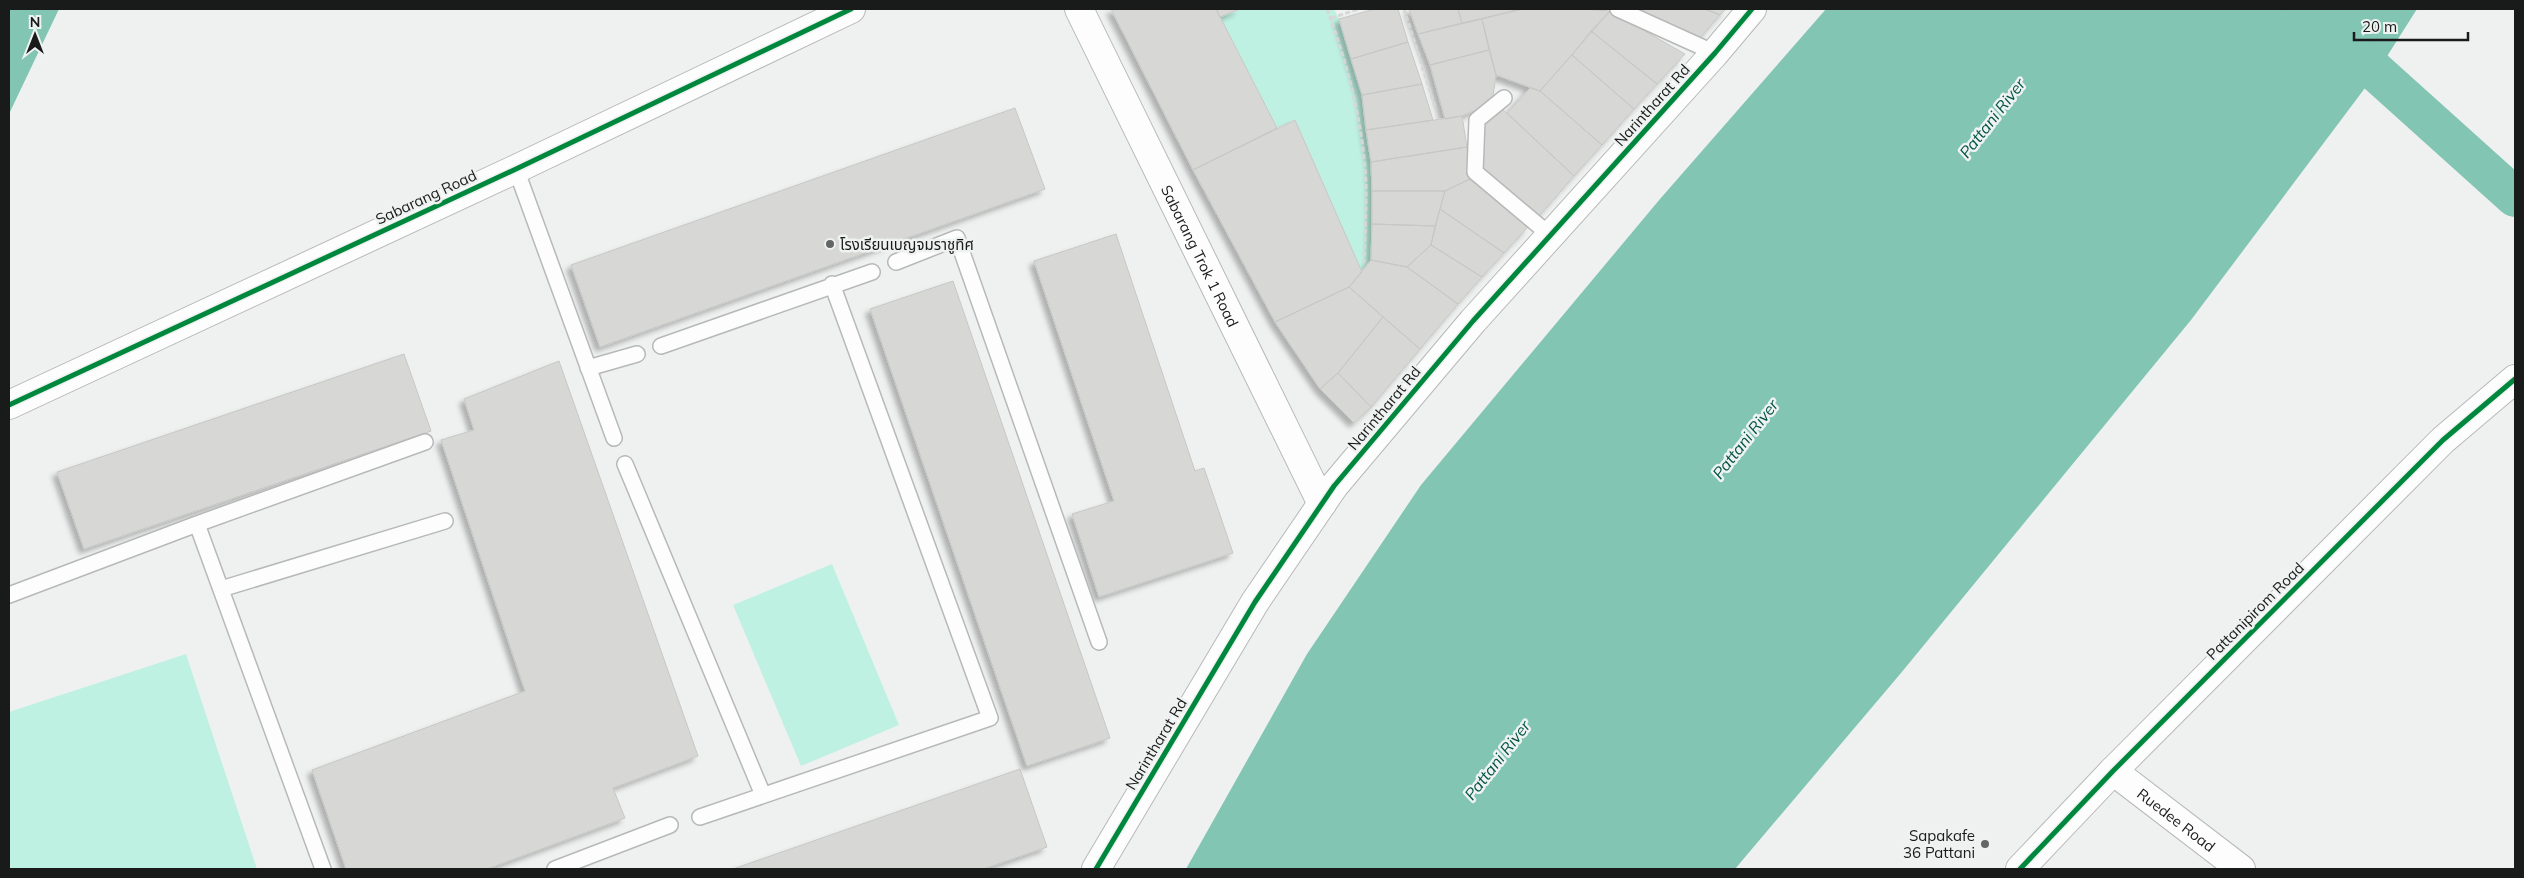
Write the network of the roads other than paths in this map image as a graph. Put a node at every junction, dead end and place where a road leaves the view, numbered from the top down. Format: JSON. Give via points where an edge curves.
{"nodes":[{"id":1,"x":852,"y":9,"type":"edge"},
{"id":2,"x":1079,"y":9,"type":"edge"},
{"id":3,"x":1618,"y":9,"type":"edge"},
{"id":4,"x":1752,"y":9,"type":"edge"},
{"id":5,"x":1715,"y":53,"type":"junction"},
{"id":6,"x":1504,"y":98,"type":"dead end"},
{"id":7,"x":516,"y":169,"type":"junction"},
{"id":8,"x":1550,"y":236,"type":"junction"},
{"id":9,"x":896,"y":262,"type":"dead end"},
{"id":10,"x":872,"y":272,"type":"dead end"},
{"id":11,"x":832,"y":284,"type":"junction"},
{"id":12,"x":661,"y":346,"type":"dead end"},
{"id":13,"x":637,"y":354,"type":"dead end"},
{"id":14,"x":588,"y":368,"type":"junction"},
{"id":15,"x":2515,"y":379,"type":"edge"},
{"id":16,"x":9,"y":405,"type":"edge"},
{"id":17,"x":614,"y":438,"type":"dead end"},
{"id":18,"x":425,"y":442,"type":"dead end"},
{"id":19,"x":625,"y":464,"type":"dead end"},
{"id":20,"x":1322,"y":504,"type":"junction"},
{"id":21,"x":445,"y":521,"type":"dead end"},
{"id":22,"x":197,"y":524,"type":"junction"},
{"id":23,"x":221,"y":589,"type":"junction"},
{"id":24,"x":9,"y":595,"type":"edge"},
{"id":25,"x":1099,"y":642,"type":"dead end"},
{"id":26,"x":2113,"y":772,"type":"junction"},
{"id":27,"x":763,"y":795,"type":"junction"},
{"id":28,"x":700,"y":817,"type":"dead end"},
{"id":29,"x":670,"y":825,"type":"dead end"},
{"id":30,"x":323,"y":869,"type":"edge"},
{"id":31,"x":555,"y":869,"type":"edge"},
{"id":32,"x":1096,"y":869,"type":"edge"},
{"id":33,"x":2020,"y":869,"type":"edge"},
{"id":34,"x":2240,"y":869,"type":"edge"}],
"edges":[{"from":1,"to":7,"type":"street","name":"Sabarang Road"},
{"from":2,"to":20,"type":"street","name":"Sabarang Trok 1 Road"},
{"from":3,"to":5,"type":"lane"},
{"from":4,"to":5,"type":"street","name":"Narintharat Rd"},
{"from":5,"to":8,"type":"street","name":"Narintharat Rd"},
{"from":6,"to":8,"type":"lane","via":[[1476,120],[1475,172]]},
{"from":7,"to":14,"type":"lane"},
{"from":7,"to":16,"type":"street","name":"Sabarang Road"},
{"from":8,"to":20,"type":"street","name":"Narintharat Rd","via":[[1473,320]]},
{"from":9,"to":25,"type":"lane","via":[[957,238]]},
{"from":10,"to":11,"type":"lane"},
{"from":11,"to":12,"type":"lane"},
{"from":11,"to":27,"type":"lane","via":[[990,718]]},
{"from":13,"to":14,"type":"lane"},
{"from":14,"to":17,"type":"lane"},
{"from":15,"to":26,"type":"street","name":"Pattanipirom Road","via":[[2443,440]]},
{"from":18,"to":22,"type":"lane"},
{"from":19,"to":27,"type":"lane"},
{"from":20,"to":32,"type":"street","name":"Narintharat Rd","via":[[1255,602]]},
{"from":21,"to":23,"type":"lane"},
{"from":22,"to":23,"type":"lane"},
{"from":22,"to":24,"type":"lane"},
{"from":23,"to":30,"type":"lane"},
{"from":26,"to":33,"type":"street","name":"Pattanipirom Road"},
{"from":26,"to":34,"type":"street","name":"Ruedee Road"},
{"from":27,"to":28,"type":"lane"},
{"from":29,"to":31,"type":"lane"}]}
